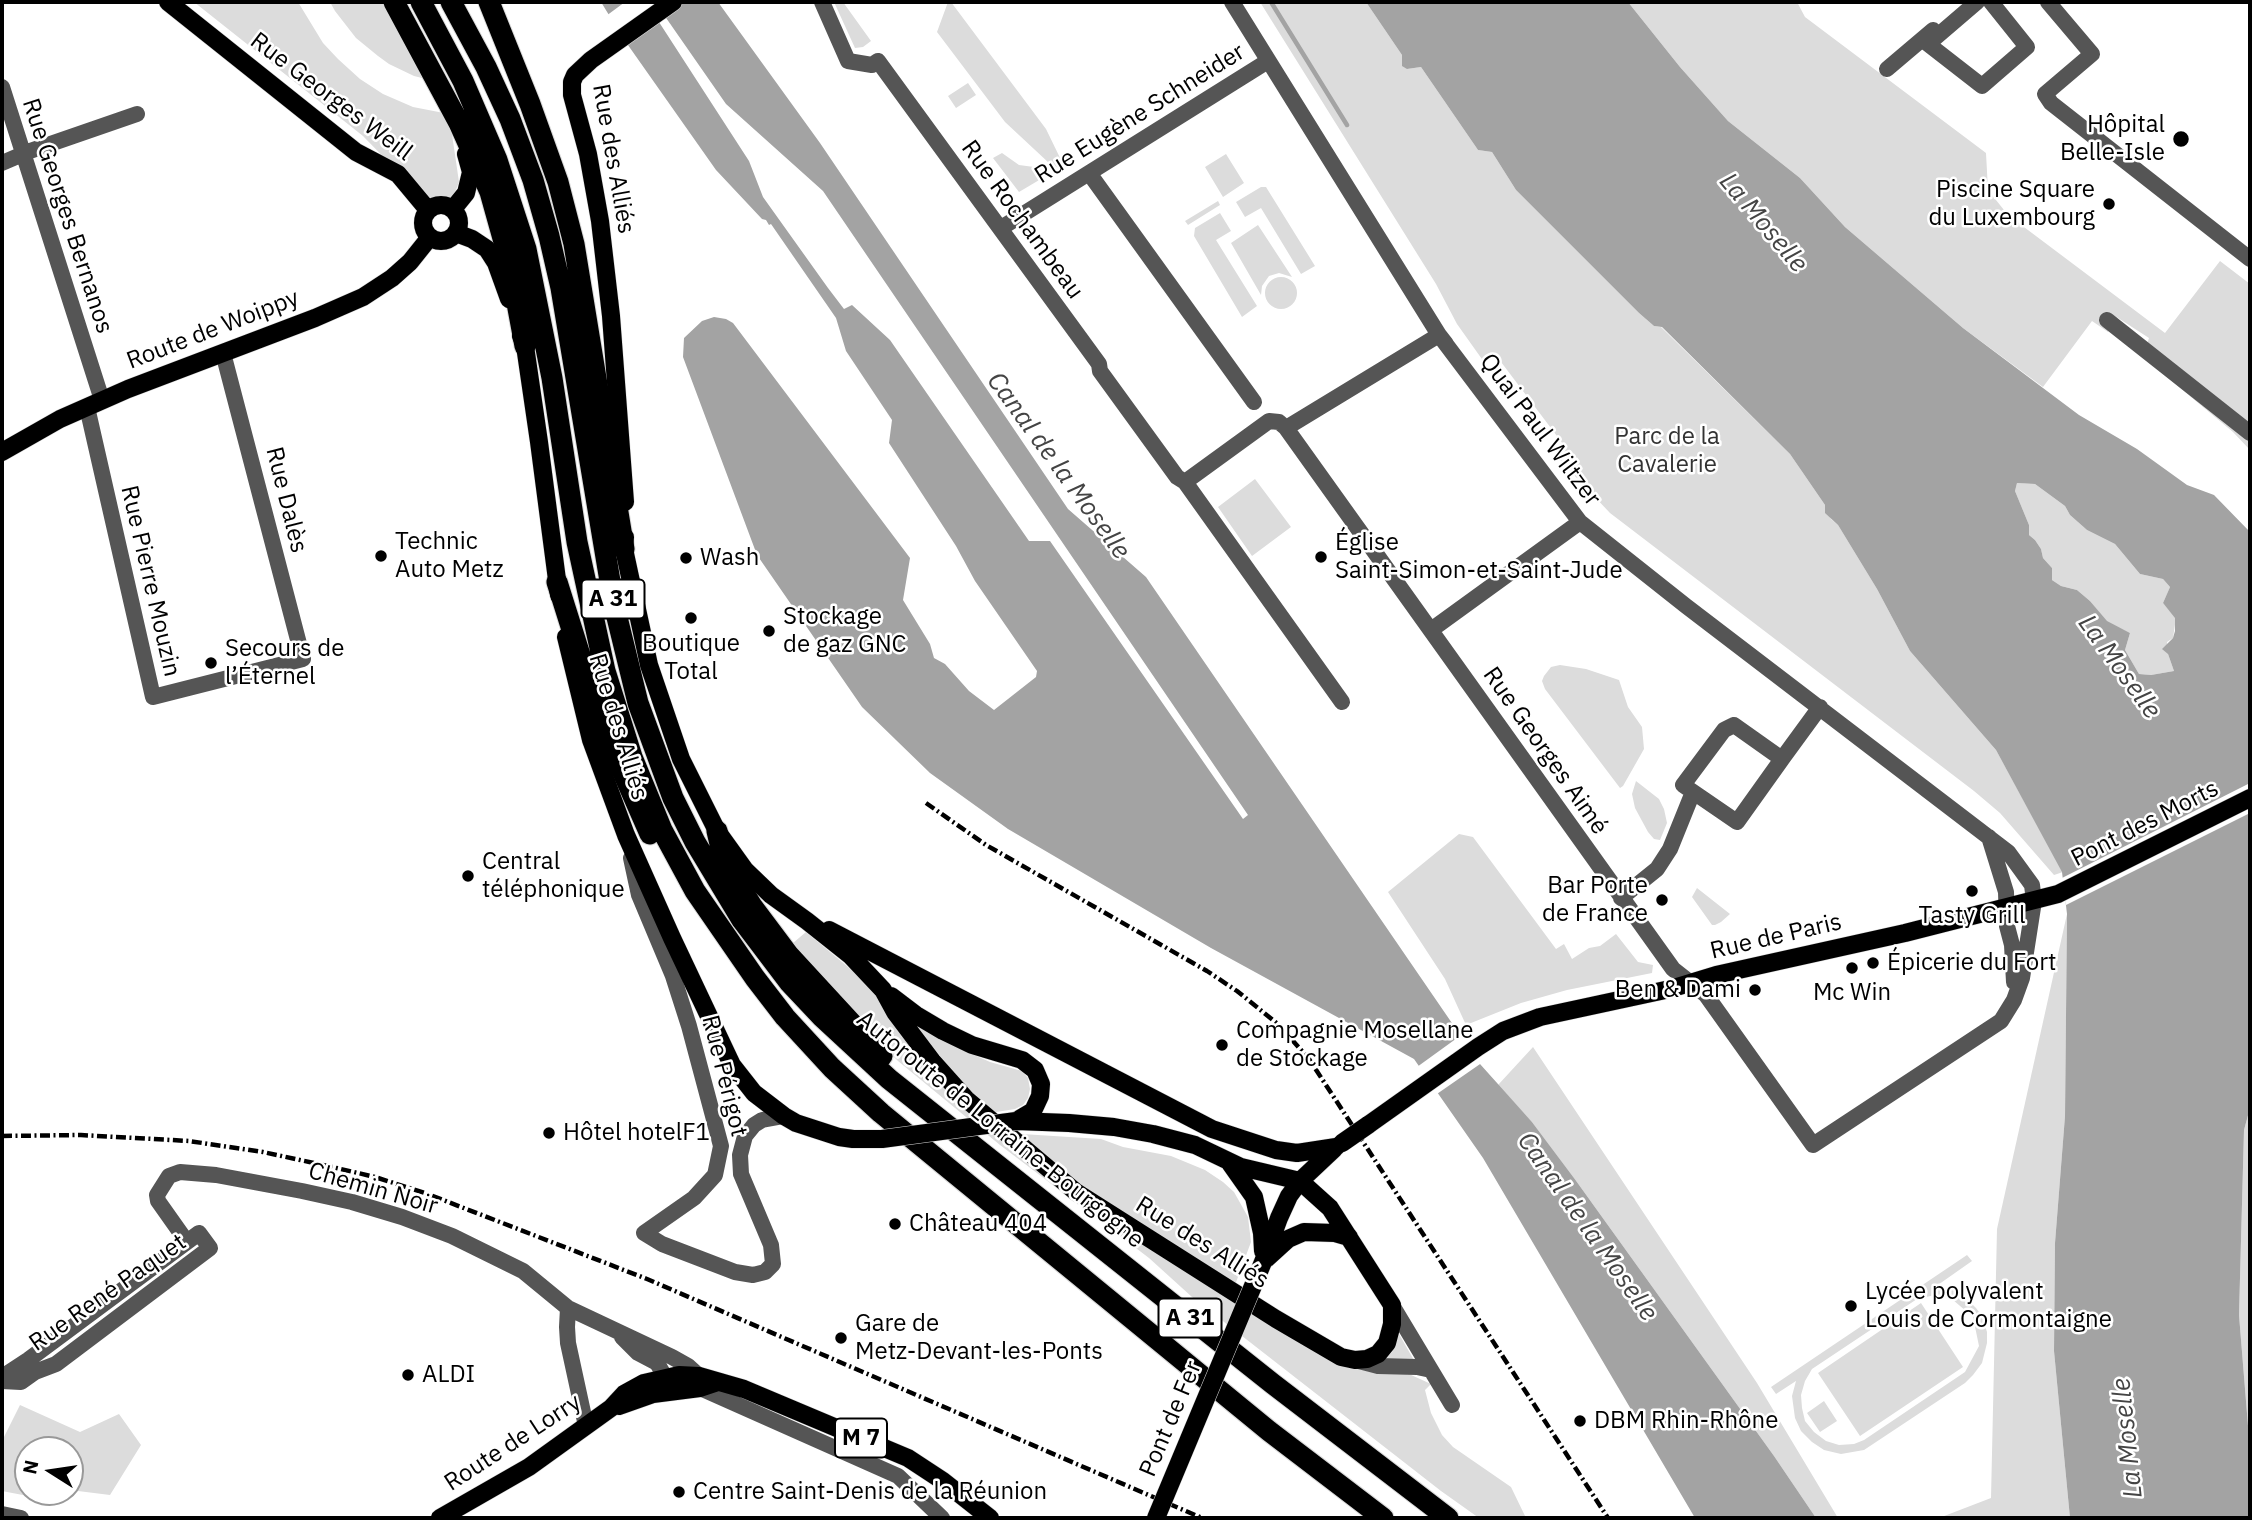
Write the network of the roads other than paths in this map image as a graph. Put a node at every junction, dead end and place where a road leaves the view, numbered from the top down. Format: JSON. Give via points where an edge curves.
{"nodes":[{"id":1,"x":168,"y":2,"type":"edge"},
{"id":2,"x":394,"y":2,"type":"edge"},
{"id":3,"x":421,"y":2,"type":"edge"},
{"id":4,"x":450,"y":2,"type":"edge"},
{"id":5,"x":474,"y":2,"type":"edge"},
{"id":6,"x":489,"y":2,"type":"edge"},
{"id":7,"x":673,"y":2,"type":"edge"},
{"id":8,"x":822,"y":2,"type":"edge"},
{"id":9,"x":1232,"y":2,"type":"edge"},
{"id":10,"x":1968,"y":2,"type":"edge"},
{"id":11,"x":1977,"y":2,"type":"edge"},
{"id":12,"x":1991,"y":2,"type":"edge"},
{"id":13,"x":2048,"y":2,"type":"edge"},
{"id":14,"x":1268,"y":61,"type":"junction"},
{"id":15,"x":1887,"y":69,"type":"dead end"},
{"id":16,"x":2,"y":86,"type":"edge"},
{"id":17,"x":530,"y":104,"type":"junction"},
{"id":18,"x":136,"y":114,"type":"dead end"},
{"id":19,"x":459,"y":123,"type":"junction"},
{"id":20,"x":23,"y":154,"type":"junction"},
{"id":21,"x":2,"y":163,"type":"edge"},
{"id":22,"x":1089,"y":173,"type":"junction"},
{"id":23,"x":453,"y":209,"type":"junction"},
{"id":24,"x":428,"y":210,"type":"junction"},
{"id":25,"x":1001,"y":228,"type":"junction"},
{"id":26,"x":456,"y":233,"type":"junction"},
{"id":27,"x":430,"y":237,"type":"junction"},
{"id":28,"x":2250,"y":259,"type":"edge"},
{"id":29,"x":2107,"y":320,"type":"dead end"},
{"id":30,"x":1439,"y":335,"type":"junction"},
{"id":31,"x":525,"y":346,"type":"junction"},
{"id":32,"x":223,"y":353,"type":"junction"},
{"id":33,"x":1254,"y":402,"type":"dead end"},
{"id":34,"x":94,"y":403,"type":"junction"},
{"id":35,"x":1286,"y":428,"type":"junction"},
{"id":36,"x":2250,"y":433,"type":"edge"},
{"id":37,"x":2,"y":452,"type":"edge"},
{"id":38,"x":1185,"y":482,"type":"junction"},
{"id":39,"x":1580,"y":522,"type":"junction"},
{"id":40,"x":624,"y":548,"type":"junction"},
{"id":41,"x":557,"y":582,"type":"junction"},
{"id":42,"x":1431,"y":630,"type":"junction"},
{"id":43,"x":303,"y":659,"type":"joint"},
{"id":44,"x":1342,"y":702,"type":"dead end"},
{"id":45,"x":1820,"y":707,"type":"junction"},
{"id":46,"x":1782,"y":759,"type":"junction"},
{"id":47,"x":1693,"y":792,"type":"junction"},
{"id":48,"x":2250,"y":798,"type":"edge"},
{"id":49,"x":717,"y":831,"type":"junction"},
{"id":50,"x":626,"y":835,"type":"junction"},
{"id":51,"x":1989,"y":837,"type":"junction"},
{"id":52,"x":2061,"y":893,"type":"joint"},
{"id":53,"x":1621,"y":898,"type":"junction"},
{"id":54,"x":2034,"y":901,"type":"junction"},
{"id":55,"x":2007,"y":908,"type":"junction"},
{"id":56,"x":807,"y":921,"type":"junction"},
{"id":57,"x":755,"y":978,"type":"junction"},
{"id":58,"x":1691,"y":982,"type":"junction"},
{"id":59,"x":883,"y":990,"type":"junction"},
{"id":60,"x":2014,"y":1000,"type":"junction"},
{"id":61,"x":934,"y":1115,"type":"junction"},
{"id":62,"x":784,"y":1116,"type":"junction"},
{"id":63,"x":1016,"y":1121,"type":"junction"},
{"id":64,"x":1339,"y":1145,"type":"junction"},
{"id":65,"x":1230,"y":1163,"type":"junction"},
{"id":66,"x":1300,"y":1181,"type":"junction"},
{"id":67,"x":157,"y":1195,"type":"joint"},
{"id":68,"x":1349,"y":1237,"type":"junction"},
{"id":69,"x":187,"y":1242,"type":"junction"},
{"id":70,"x":1263,"y":1262,"type":"junction"},
{"id":71,"x":1392,"y":1305,"type":"junction"},
{"id":72,"x":568,"y":1308,"type":"junction"},
{"id":73,"x":615,"y":1330,"type":"junction"},
{"id":74,"x":1355,"y":1360,"type":"junction"},
{"id":75,"x":1431,"y":1370,"type":"junction"},
{"id":76,"x":2,"y":1379,"type":"edge"},
{"id":77,"x":699,"y":1382,"type":"junction"},
{"id":78,"x":669,"y":1384,"type":"junction"},
{"id":79,"x":1452,"y":1405,"type":"dead end"},
{"id":80,"x":586,"y":1426,"type":"junction"},
{"id":81,"x":2,"y":1514,"type":"edge"},
{"id":82,"x":21,"y":1518,"type":"edge"},
{"id":83,"x":440,"y":1518,"type":"edge"},
{"id":84,"x":942,"y":1518,"type":"edge"},
{"id":85,"x":990,"y":1518,"type":"edge"},
{"id":86,"x":1156,"y":1518,"type":"edge"},
{"id":87,"x":1383,"y":1518,"type":"edge"},
{"id":88,"x":1448,"y":1518,"type":"edge"}],
"edges":[{"from":1,"to":24,"type":"main road","name":"Rue Georges Weill","via":[[356,152],[398,174]]},
{"from":2,"to":19,"type":"highway"},
{"from":3,"to":57,"type":"highway","number":"A 31","via":[[463,81],[497,160],[526,249],[577,542],[605,671],[632,757],[662,830],[695,891]]},
{"from":4,"to":61,"type":"highway","name":"Autoroute de Lorraine-Bourgogne","number":"A 31","via":[[510,119],[550,236],[623,646],[638,703],[673,797],[742,920],[789,982],[853,1047]]},
{"from":5,"to":17,"type":"highway"},
{"from":6,"to":17,"type":"highway"},
{"from":7,"to":40,"type":"main road","name":"Rue des Alliés","via":[[591,60],[572,82],[602,235],[626,516]]},
{"from":8,"to":25,"type":"street","name":"Rue Rochambeau","via":[[848,61],[872,65],[878,61]]},
{"from":9,"to":14,"type":"street"},
{"from":10,"to":15,"type":"street"},
{"from":11,"to":12,"type":"street","via":[[1928,44],[1982,86],[2028,47]]},
{"from":13,"to":28,"type":"street","via":[[2092,54],[2045,94],[2051,103]]},
{"from":14,"to":22,"type":"street","name":"Rue Eugène Schneider"},
{"from":14,"to":30,"type":"street"},
{"from":16,"to":20,"type":"street","name":"Rue Georges Bernanos"},
{"from":17,"to":40,"type":"highway","via":[[575,244]]},
{"from":18,"to":20,"type":"street"},
{"from":19,"to":23,"type":"main road","via":[[471,172],[466,193]]},
{"from":19,"to":31,"type":"highway","via":[[490,192]]},
{"from":20,"to":21,"type":"street"},
{"from":20,"to":34,"type":"street","name":"Rue Georges Bernanos"},
{"from":22,"to":25,"type":"street","name":"Rue Eugène Schneider"},
{"from":22,"to":33,"type":"street"},
{"from":23,"to":24,"type":"main road","via":[[438,205]]},
{"from":23,"to":26,"type":"main road","via":[[458,218]]},
{"from":24,"to":27,"type":"main road","via":[[423,227]]},
{"from":25,"to":38,"type":"street","name":"Rue Rochambeau","via":[[1099,364],[1107,382]]},
{"from":26,"to":27,"type":"main road","via":[[444,241]]},
{"from":26,"to":31,"type":"main road","name":"Rue des Alliés","via":[[487,249],[496,263]]},
{"from":27,"to":32,"type":"main road","name":"Route de Woippy","via":[[401,270],[363,296]]},
{"from":29,"to":36,"type":"street"},
{"from":30,"to":35,"type":"street"},
{"from":30,"to":39,"type":"street","name":"Quai Paul Wiltzer"},
{"from":31,"to":41,"type":"main road","name":"Rue des Alliés"},
{"from":32,"to":34,"type":"main road","name":"Route de Woippy"},
{"from":32,"to":43,"type":"street","name":"Rue Dalès"},
{"from":34,"to":37,"type":"main road","name":"Route de Woippy"},
{"from":34,"to":43,"type":"street","name":"Rue Pierre Mouzin","via":[[153,697]]},
{"from":35,"to":38,"type":"street","via":[[1269,421]]},
{"from":35,"to":42,"type":"street","name":"Rue Georges Aimé"},
{"from":38,"to":44,"type":"street","name":"Rue Rochambeau"},
{"from":39,"to":42,"type":"street"},
{"from":39,"to":45,"type":"street","name":"Quai Paul Wiltzer"},
{"from":40,"to":49,"type":"main road","name":"Rue des Alliés","via":[[649,665],[681,759]]},
{"from":41,"to":50,"type":"main road","name":"Rue des Alliés","via":[[571,663]]},
{"from":41,"to":57,"type":"highway","via":[[602,725],[659,854],[708,934]]},
{"from":42,"to":53,"type":"street","name":"Rue Georges Aimé"},
{"from":45,"to":46,"type":"street"},
{"from":45,"to":51,"type":"street","name":"Quai Paul Wiltzer"},
{"from":46,"to":47,"type":"street","via":[[1737,822]]},
{"from":46,"to":47,"type":"street","via":[[1739,727],[1729,726],[1683,785]]},
{"from":47,"to":53,"type":"street","via":[[1657,869]]},
{"from":48,"to":52,"type":"main road","name":"Pont des Morts"},
{"from":49,"to":56,"type":"main road","name":"Rue des Alliés","via":[[745,870]]},
{"from":49,"to":61,"type":"highway","via":[[724,862],[788,954],[883,1058],[918,1088]]},
{"from":50,"to":62,"type":"main road","name":"Rue des Alliés","via":[[732,1065],[754,1093]]},
{"from":50,"to":62,"type":"street","name":"Rue Périgot","via":[[639,895],[673,976],[721,1146],[715,1175],[694,1198],[644,1233],[735,1272],[765,1272],[773,1264],[771,1245],[741,1174],[740,1155],[745,1136],[754,1125]]},
{"from":51,"to":54,"type":"street","name":"Quai Paul Wiltzer","via":[[2008,852],[2032,885]]},
{"from":51,"to":55,"type":"street"},
{"from":52,"to":54,"type":"main road","name":"Rue de Paris"},
{"from":53,"to":58,"type":"street","name":"Rue Georges Aimé","via":[[1672,969]]},
{"from":54,"to":55,"type":"main road","name":"Rue de Paris"},
{"from":54,"to":60,"type":"street"},
{"from":55,"to":58,"type":"main road","name":"Rue de Paris"},
{"from":55,"to":60,"type":"street"},
{"from":56,"to":59,"type":"main road","name":"Rue des Alliés","via":[[851,956]]},
{"from":56,"to":64,"type":"main road","name":"Rue des Alliés","via":[[844,936],[1212,1129],[1297,1153]]},
{"from":57,"to":87,"type":"highway","number":"A 31","via":[[832,1068],[890,1121],[1269,1431]]},
{"from":58,"to":60,"type":"street","name":"Rue Georges Aimé","via":[[1712,1003],[1813,1144],[2001,1021]]},
{"from":58,"to":64,"type":"main road","name":"Rue de Paris","bridge":true,"via":[[1540,1017],[1503,1031]]},
{"from":59,"to":63,"type":"main road","via":[[943,1031],[1022,1060],[1035,1070],[1040,1096],[1033,1111]]},
{"from":59,"to":74,"type":"main road","name":"Rue des Alliés","via":[[932,1061],[966,1099],[1067,1185],[1327,1350]]},
{"from":61,"to":88,"type":"highway","name":"Autoroute de Lorraine-Bourgogne","number":"A 31"},
{"from":62,"to":63,"type":"main road","name":"Rue des Alliés","bridge":true,"via":[[809,1129],[853,1139]]},
{"from":63,"to":65,"type":"main road","name":"Rue des Alliés","via":[[1153,1134],[1195,1145]]},
{"from":64,"to":66,"type":"main road"},
{"from":65,"to":66,"type":"main road"},
{"from":65,"to":70,"type":"main road","via":[[1255,1197]]},
{"from":66,"to":68,"type":"main road","via":[[1329,1208]]},
{"from":66,"to":70,"type":"main road","via":[[1279,1218]]},
{"from":67,"to":69,"type":"street","name":"Rue René Paquet"},
{"from":67,"to":72,"type":"street","name":"Chemin Noir","via":[[169,1176],[194,1172],[352,1202],[452,1236],[523,1271]]},
{"from":68,"to":70,"type":"main road","name":"Rue des Alliés","via":[[1304,1232],[1288,1239]]},
{"from":68,"to":71,"type":"main road"},
{"from":69,"to":76,"type":"street","name":"Rue René Paquet"},
{"from":69,"to":76,"type":"street","name":"Rue René Paquet","via":[[199,1233],[210,1248],[56,1364],[21,1382]]},
{"from":70,"to":86,"type":"main road","name":"Pont de Fer","bridge":true},
{"from":71,"to":74,"type":"main road","via":[[1387,1343],[1378,1354]]},
{"from":71,"to":75,"type":"street"},
{"from":72,"to":73,"type":"street","name":"Chemin Noir"},
{"from":72,"to":80,"type":"street","via":[[568,1343]]},
{"from":73,"to":77,"type":"street","name":"Chemin Noir","via":[[688,1366]]},
{"from":73,"to":78,"type":"street","name":"Chemin Noir","via":[[638,1353],[657,1363]]},
{"from":74,"to":75,"type":"street"},
{"from":75,"to":79,"type":"street"},
{"from":77,"to":78,"type":"main road","name":"Route de Lorry","number":"M 7"},
{"from":77,"to":84,"type":"street","name":"Chemin Noir","via":[[898,1476]]},
{"from":77,"to":85,"type":"main road","name":"Route de Lorry","number":"M 7","via":[[744,1389],[908,1458]]},
{"from":78,"to":80,"type":"main road","name":"Route de Lorry","number":"M 7","via":[[644,1383]]},
{"from":80,"to":83,"type":"main road","name":"Route de Lorry","number":"M 7","via":[[516,1476]]},
{"from":81,"to":82,"type":"street"}]}
